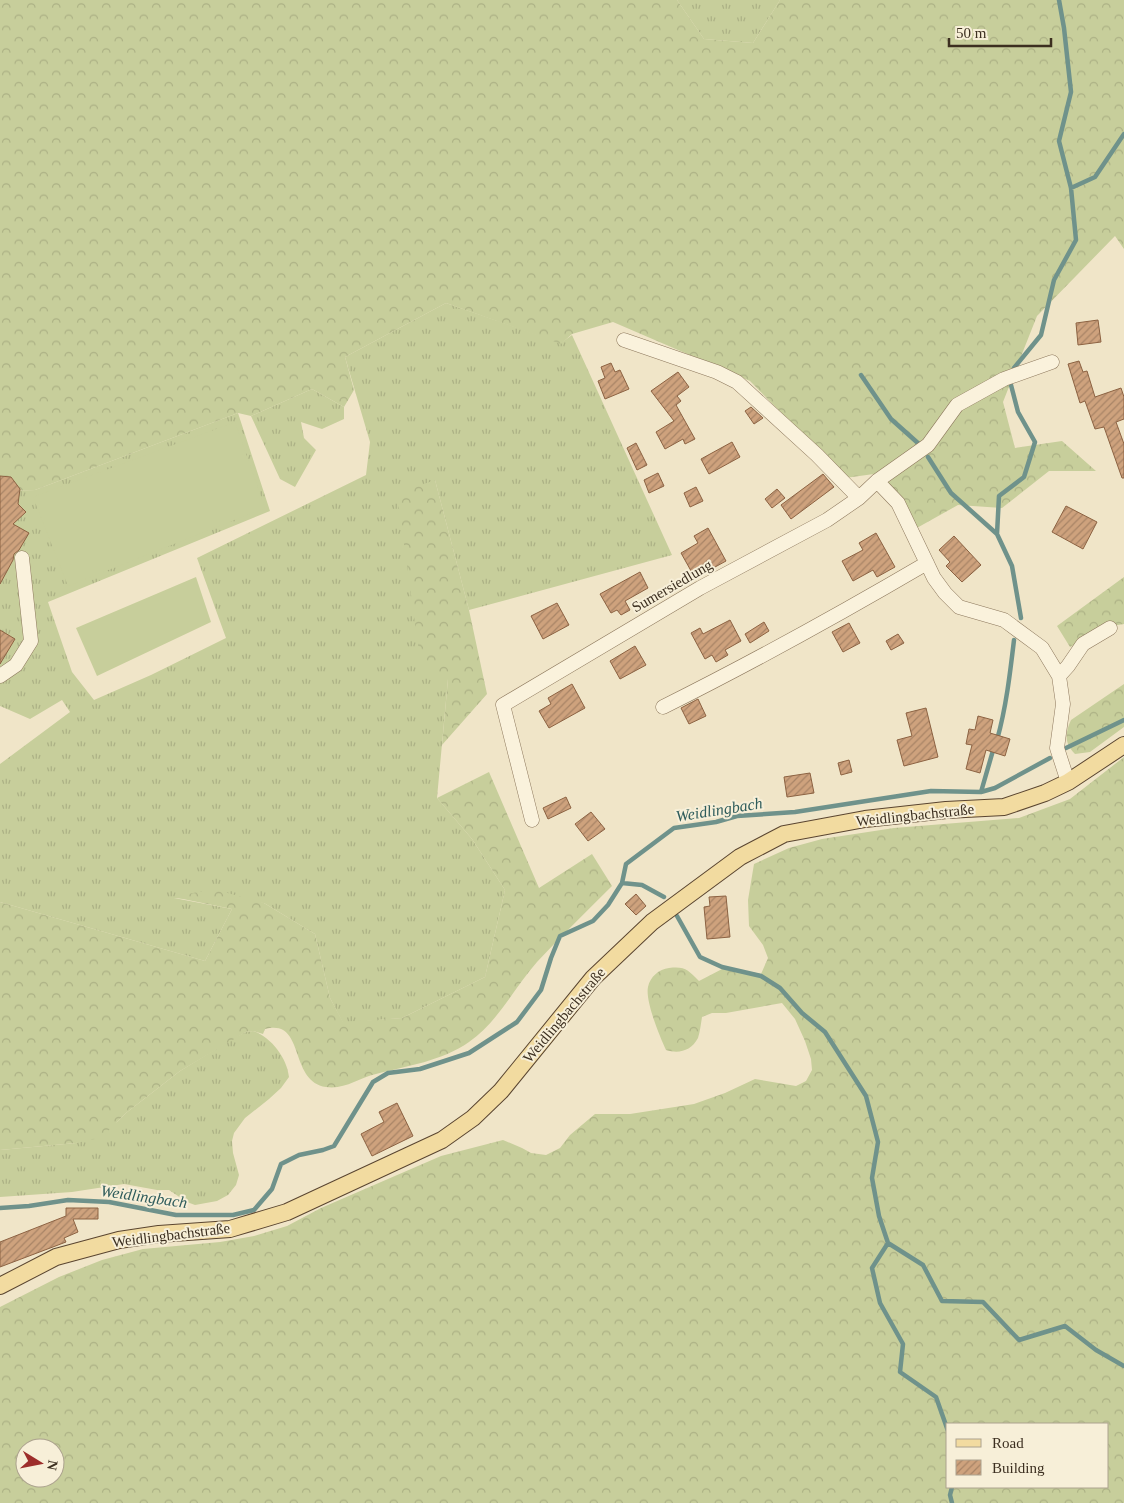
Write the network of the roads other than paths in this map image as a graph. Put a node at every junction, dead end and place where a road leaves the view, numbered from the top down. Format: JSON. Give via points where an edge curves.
{"nodes":[{"id":1,"x":624,"y":340,"type":"dead end"},
{"id":2,"x":1052,"y":362,"type":"dead end"},
{"id":3,"x":877,"y":480,"type":"junction"},
{"id":4,"x":859,"y":498,"type":"junction"},
{"id":5,"x":22,"y":558,"type":"dead end"},
{"id":6,"x":927,"y":563,"type":"junction"},
{"id":7,"x":1110,"y":628,"type":"dead end"},
{"id":8,"x":0,"y":676,"type":"edge"},
{"id":9,"x":1059,"y":676,"type":"junction"},
{"id":10,"x":663,"y":707,"type":"dead end"},
{"id":11,"x":1124,"y":746,"type":"edge"},
{"id":12,"x":1068,"y":782,"type":"junction"},
{"id":13,"x":532,"y":820,"type":"dead end"},
{"id":14,"x":0,"y":1286,"type":"edge"}],
"edges":[{"from":1,"to":4,"type":"street","via":[[717,372],[736,382]]},
{"from":2,"to":3,"type":"street","name":"Sumersiedlung","via":[[1004,379],[957,405],[928,445]]},
{"from":3,"to":4,"type":"street","name":"Sumersiedlung"},
{"from":3,"to":6,"type":"street","via":[[898,503]]},
{"from":4,"to":13,"type":"street","name":"Sumersiedlung","via":[[827,520],[700,588],[503,705]]},
{"from":5,"to":8,"type":"street","via":[[31,641],[16,665]]},
{"from":6,"to":9,"type":"street","via":[[939,585],[958,607],[1004,620],[1042,648]]},
{"from":6,"to":10,"type":"street","via":[[839,614]]},
{"from":7,"to":9,"type":"street","via":[[1083,644]]},
{"from":9,"to":12,"type":"street","via":[[1062,704],[1057,748]]},
{"from":11,"to":12,"type":"main road","name":"Weidlingbachstraße"},
{"from":12,"to":14,"type":"main road","name":"Weidlingbachstraße","via":[[1004,807],[865,819],[784,834],[740,856],[652,922],[593,978],[501,1091],[473,1118],[442,1140],[287,1212],[230,1229],[119,1240],[56,1257]]}]}
